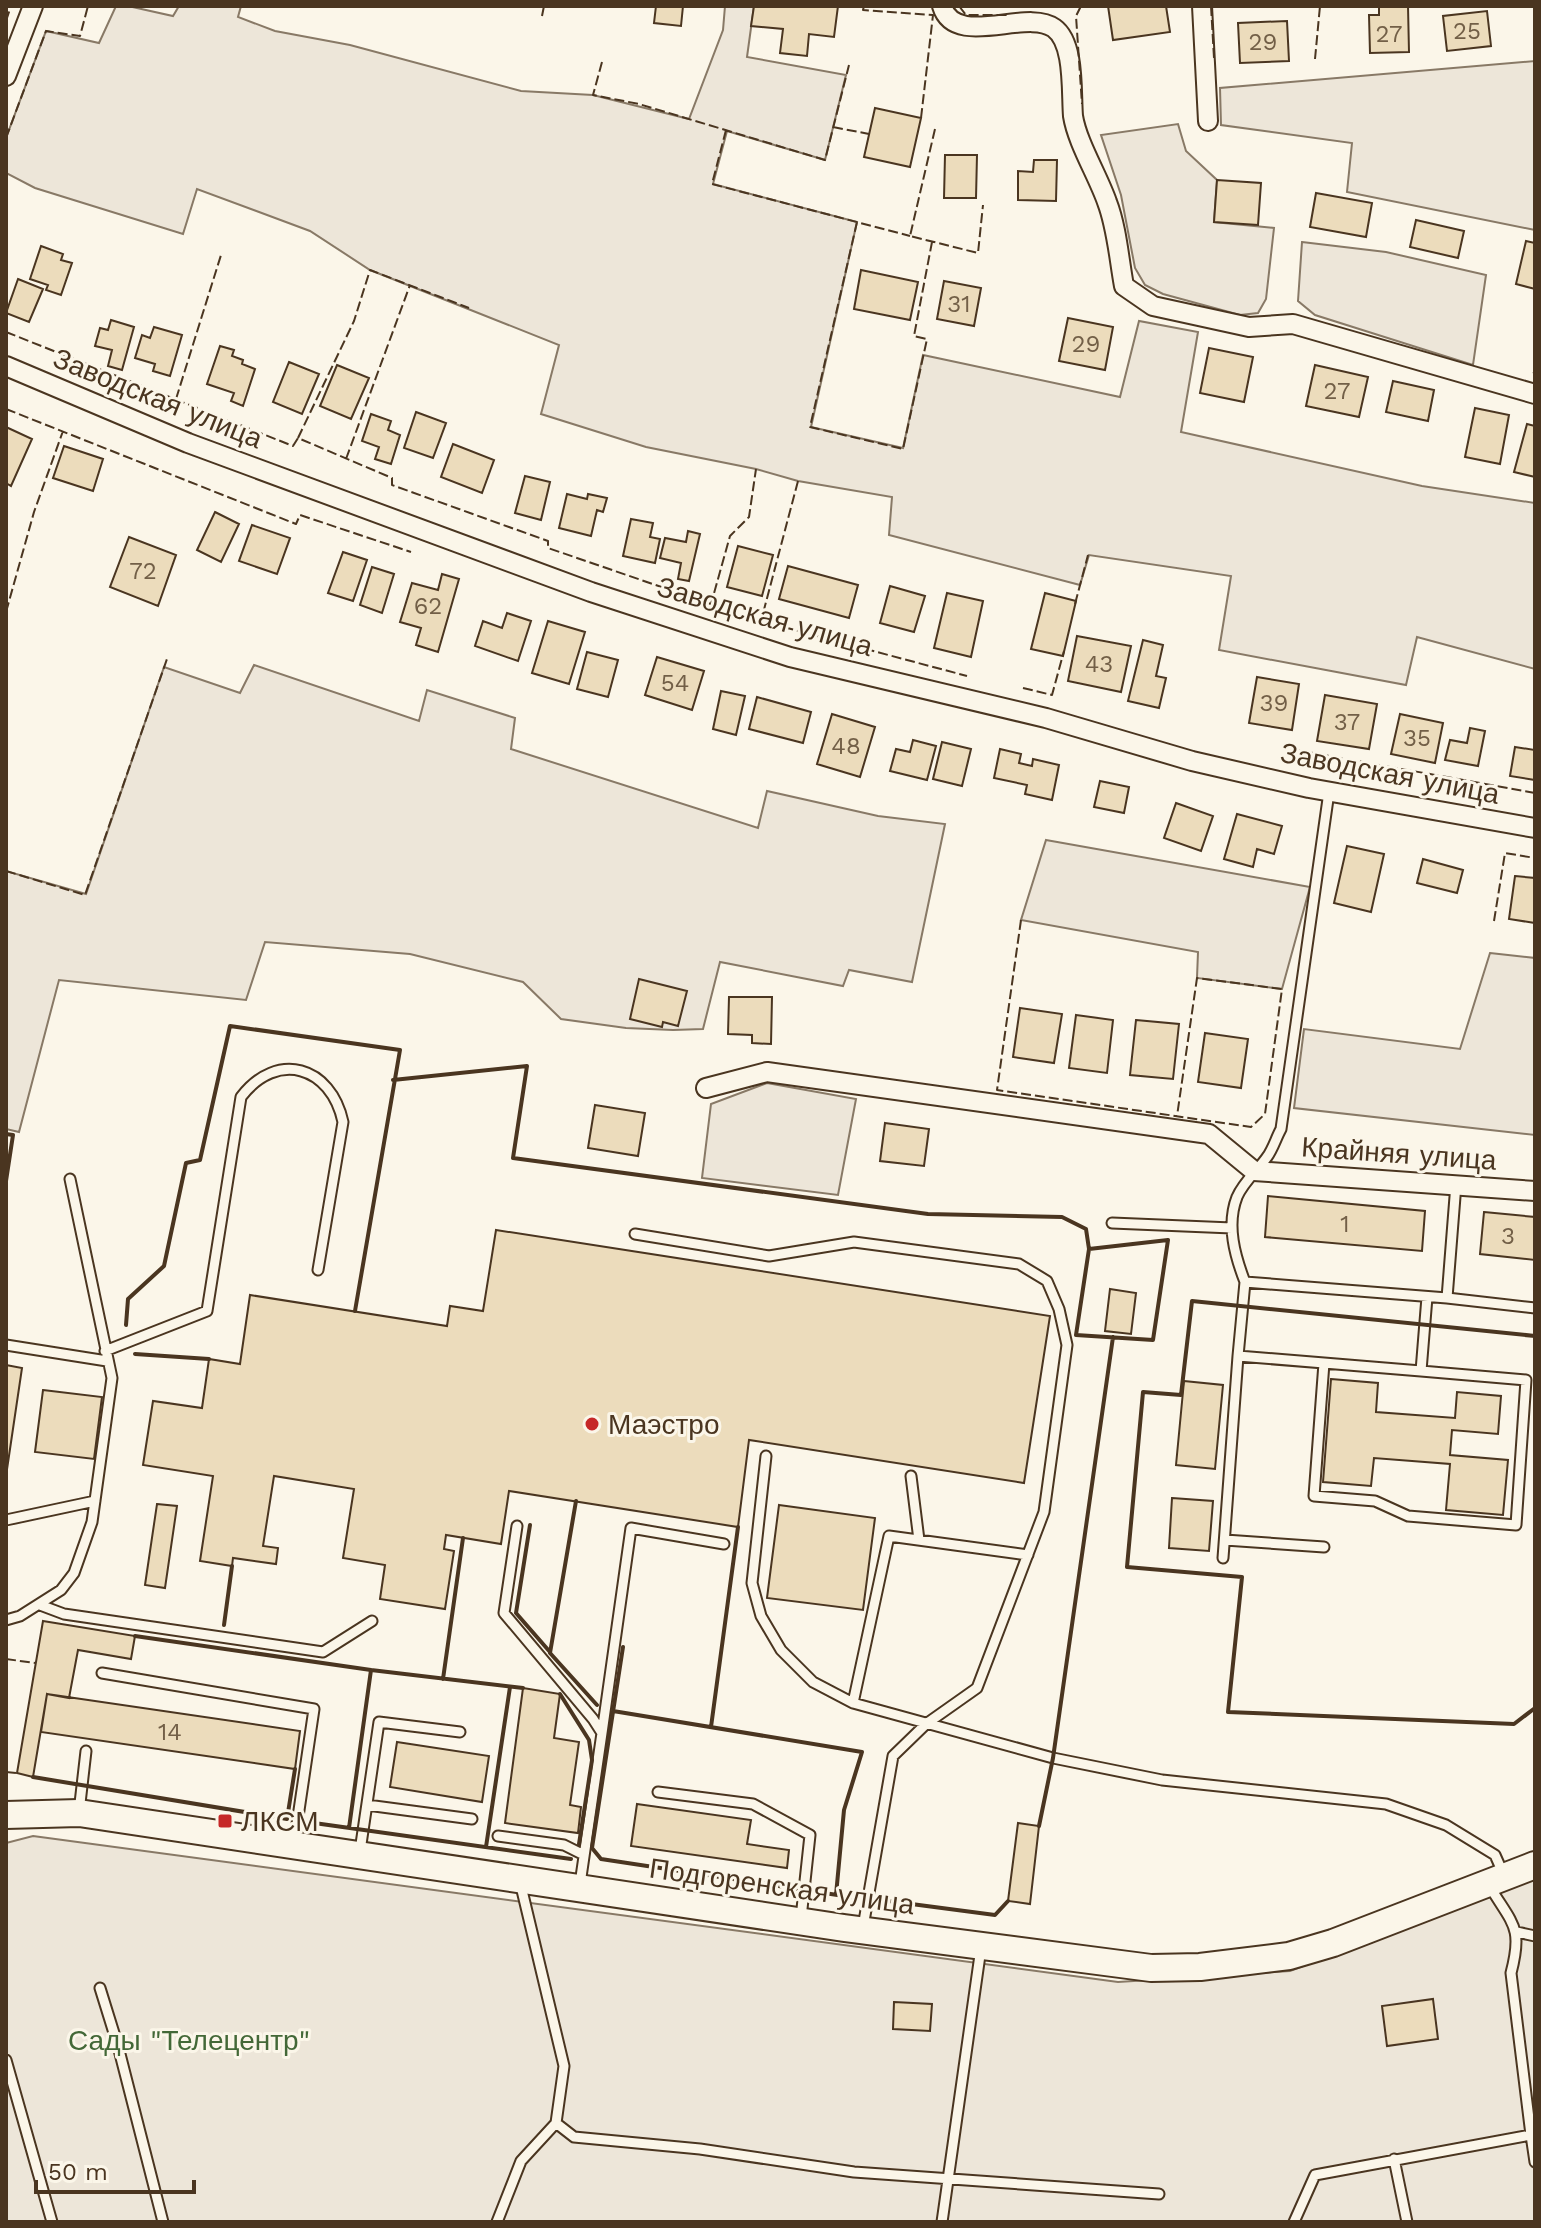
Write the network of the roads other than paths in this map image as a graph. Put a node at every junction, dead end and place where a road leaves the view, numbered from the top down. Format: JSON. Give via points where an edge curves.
{"nodes":[{"id":1,"x":33,"y":6,"type":"edge"},
{"id":2,"x":942,"y":6,"type":"edge"},
{"id":3,"x":1202,"y":6,"type":"edge"},
{"id":4,"x":6,"y":76,"type":"edge"},
{"id":5,"x":1208,"y":121,"type":"dead end"},
{"id":6,"x":6,"y":366,"type":"edge"},
{"id":7,"x":1535,"y":394,"type":"edge"},
{"id":8,"x":1329,"y":792,"type":"junction"},
{"id":9,"x":1535,"y":828,"type":"edge"},
{"id":10,"x":706,"y":1088,"type":"dead end"},
{"id":11,"x":1257,"y":1171,"type":"junction"},
{"id":12,"x":70,"y":1179,"type":"dead end"},
{"id":13,"x":1456,"y":1184,"type":"junction"},
{"id":14,"x":1535,"y":1191,"type":"edge"},
{"id":15,"x":1112,"y":1223,"type":"dead end"},
{"id":16,"x":1232,"y":1228,"type":"junction"},
{"id":17,"x":635,"y":1234,"type":"dead end"},
{"id":18,"x":318,"y":1270,"type":"dead end"},
{"id":19,"x":1245,"y":1282,"type":"junction"},
{"id":20,"x":1427,"y":1297,"type":"junction"},
{"id":21,"x":1447,"y":1298,"type":"junction"},
{"id":22,"x":1535,"y":1308,"type":"edge"},
{"id":23,"x":6,"y":1345,"type":"edge"},
{"id":24,"x":106,"y":1356,"type":"junction"},
{"id":25,"x":1238,"y":1356,"type":"junction"},
{"id":26,"x":1324,"y":1363,"type":"junction"},
{"id":27,"x":1421,"y":1371,"type":"junction"},
{"id":28,"x":766,"y":1456,"type":"dead end"},
{"id":29,"x":911,"y":1476,"type":"dead end"},
{"id":30,"x":95,"y":1501,"type":"junction"},
{"id":31,"x":6,"y":1520,"type":"edge"},
{"id":32,"x":517,"y":1526,"type":"dead end"},
{"id":33,"x":919,"y":1540,"type":"junction"},
{"id":34,"x":1225,"y":1540,"type":"junction"},
{"id":35,"x":724,"y":1544,"type":"dead end"},
{"id":36,"x":1324,"y":1547,"type":"dead end"},
{"id":37,"x":1028,"y":1555,"type":"junction"},
{"id":38,"x":1223,"y":1558,"type":"dead end"},
{"id":39,"x":40,"y":1605,"type":"junction"},
{"id":40,"x":6,"y":1620,"type":"edge"},
{"id":41,"x":372,"y":1621,"type":"dead end"},
{"id":42,"x":102,"y":1673,"type":"dead end"},
{"id":43,"x":853,"y":1703,"type":"junction"},
{"id":44,"x":926,"y":1724,"type":"junction"},
{"id":45,"x":460,"y":1732,"type":"dead end"},
{"id":46,"x":602,"y":1733,"type":"junction"},
{"id":47,"x":86,"y":1751,"type":"dead end"},
{"id":48,"x":658,"y":1792,"type":"dead end"},
{"id":49,"x":367,"y":1805,"type":"junction"},
{"id":50,"x":79,"y":1813,"type":"junction"},
{"id":51,"x":6,"y":1815,"type":"edge"},
{"id":52,"x":472,"y":1819,"type":"dead end"},
{"id":53,"x":498,"y":1836,"type":"dead end"},
{"id":54,"x":294,"y":1844,"type":"junction"},
{"id":55,"x":359,"y":1854,"type":"junction"},
{"id":56,"x":584,"y":1855,"type":"junction"},
{"id":57,"x":1535,"y":1865,"type":"edge"},
{"id":58,"x":520,"y":1879,"type":"junction"},
{"id":59,"x":1496,"y":1881,"type":"junction"},
{"id":60,"x":579,"y":1888,"type":"junction"},
{"id":61,"x":801,"y":1921,"type":"junction"},
{"id":62,"x":863,"y":1930,"type":"junction"},
{"id":63,"x":1517,"y":1932,"type":"junction"},
{"id":64,"x":1535,"y":1936,"type":"edge"},
{"id":65,"x":981,"y":1946,"type":"junction"},
{"id":66,"x":100,"y":1988,"type":"dead end"},
{"id":67,"x":6,"y":2060,"type":"edge"},
{"id":68,"x":556,"y":2123,"type":"junction"},
{"id":69,"x":1533,"y":2135,"type":"edge"},
{"id":70,"x":1394,"y":2159,"type":"junction"},
{"id":71,"x":1535,"y":2162,"type":"edge"},
{"id":72,"x":949,"y":2177,"type":"junction"},
{"id":73,"x":1159,"y":2194,"type":"dead end"},
{"id":74,"x":52,"y":2222,"type":"edge"},
{"id":75,"x":163,"y":2222,"type":"edge"},
{"id":76,"x":497,"y":2222,"type":"edge"},
{"id":77,"x":942,"y":2222,"type":"edge"},
{"id":78,"x":1294,"y":2222,"type":"edge"},
{"id":79,"x":1407,"y":2222,"type":"edge"}],
"edges":[{"from":1,"to":4,"type":"street"},
{"from":2,"to":7,"type":"street","via":[[958,24],[1040,22],[1055,28],[1067,44],[1074,121],[1109,205],[1124,286],[1153,306],[1249,327],[1293,324]]},
{"from":3,"to":5,"type":"street"},
{"from":6,"to":8,"type":"street","name":"Заводская улица","via":[[188,443],[591,592],[790,657]]},
{"from":8,"to":9,"type":"street","name":"Заводская улица"},
{"from":8,"to":11,"type":"lane","via":[[1281,1129]]},
{"from":10,"to":11,"type":"street","via":[[767,1072],[1209,1134]]},
{"from":11,"to":13,"type":"street","name":"Крайняя улица"},
{"from":11,"to":16,"type":"lane","via":[[1237,1197]]},
{"from":12,"to":24,"type":"lane"},
{"from":13,"to":14,"type":"street","name":"Крайняя улица"},
{"from":13,"to":21,"type":"lane"},
{"from":15,"to":16,"type":"lane"},
{"from":16,"to":19,"type":"lane"},
{"from":17,"to":37,"type":"lane","via":[[769,1256],[854,1242],[1019,1264],[1047,1281],[1067,1345],[1044,1512]]},
{"from":18,"to":24,"type":"lane","via":[[343,1122],[339,1103],[316,1077],[300,1071],[271,1072],[241,1097],[207,1311]]},
{"from":19,"to":20,"type":"lane"},
{"from":19,"to":25,"type":"lane"},
{"from":20,"to":21,"type":"lane"},
{"from":20,"to":27,"type":"lane"},
{"from":21,"to":22,"type":"lane"},
{"from":23,"to":24,"type":"lane"},
{"from":24,"to":30,"type":"lane","via":[[112,1378]]},
{"from":25,"to":26,"type":"lane"},
{"from":25,"to":34,"type":"lane"},
{"from":26,"to":27,"type":"lane"},
{"from":26,"to":27,"type":"lane","via":[[1314,1496],[1375,1501],[1408,1516],[1516,1525],[1526,1380]]},
{"from":28,"to":43,"type":"lane","via":[[752,1583],[761,1616],[781,1650],[813,1682]]},
{"from":29,"to":33,"type":"lane"},
{"from":30,"to":31,"type":"lane"},
{"from":30,"to":39,"type":"lane","via":[[74,1573]]},
{"from":32,"to":46,"type":"lane","via":[[504,1613]]},
{"from":33,"to":37,"type":"lane"},
{"from":33,"to":43,"type":"lane","via":[[889,1536]]},
{"from":34,"to":36,"type":"lane"},
{"from":34,"to":38,"type":"lane"},
{"from":35,"to":46,"type":"lane","via":[[631,1528]]},
{"from":37,"to":44,"type":"lane","via":[[977,1688]]},
{"from":39,"to":40,"type":"lane"},
{"from":39,"to":41,"type":"lane","via":[[64,1614],[323,1652]]},
{"from":42,"to":54,"type":"lane","via":[[314,1709]]},
{"from":43,"to":44,"type":"lane"},
{"from":44,"to":59,"type":"lane","via":[[1162,1780],[1386,1804],[1446,1825],[1495,1855]]},
{"from":44,"to":62,"type":"lane","via":[[893,1756]]},
{"from":45,"to":49,"type":"lane","via":[[379,1722]]},
{"from":46,"to":56,"type":"lane"},
{"from":47,"to":50,"type":"lane"},
{"from":48,"to":61,"type":"lane","via":[[753,1804],[810,1835]]},
{"from":49,"to":52,"type":"lane"},
{"from":49,"to":55,"type":"lane"},
{"from":50,"to":51,"type":"street","name":"Подгоренская улица"},
{"from":50,"to":54,"type":"street","name":"Подгоренская улица"},
{"from":53,"to":56,"type":"lane","via":[[564,1845]]},
{"from":54,"to":55,"type":"street","name":"Подгоренская улица"},
{"from":55,"to":58,"type":"street","name":"Подгоренская улица"},
{"from":56,"to":60,"type":"lane"},
{"from":57,"to":59,"type":"street","name":"Подгоренская улица"},
{"from":58,"to":60,"type":"street","name":"Подгоренская улица"},
{"from":58,"to":68,"type":"lane","via":[[564,2066]]},
{"from":59,"to":63,"type":"lane"},
{"from":59,"to":65,"type":"street","name":"Подгоренская улица","via":[[1333,1943],[1243,1963],[1151,1968]]},
{"from":60,"to":61,"type":"street","name":"Подгоренская улица"},
{"from":61,"to":62,"type":"street","name":"Подгоренская улица"},
{"from":62,"to":65,"type":"street","name":"Подгоренская улица"},
{"from":63,"to":64,"type":"lane"},
{"from":63,"to":69,"type":"lane","via":[[1511,1973]]},
{"from":65,"to":72,"type":"lane"},
{"from":66,"to":75,"type":"lane"},
{"from":67,"to":74,"type":"lane"},
{"from":68,"to":72,"type":"lane","via":[[574,2137],[854,2172]]},
{"from":68,"to":76,"type":"lane","via":[[521,2161]]},
{"from":69,"to":70,"type":"lane"},
{"from":69,"to":71,"type":"lane"},
{"from":70,"to":78,"type":"lane","via":[[1315,2175]]},
{"from":70,"to":79,"type":"lane"},
{"from":72,"to":73,"type":"lane"},
{"from":72,"to":77,"type":"lane"}]}
